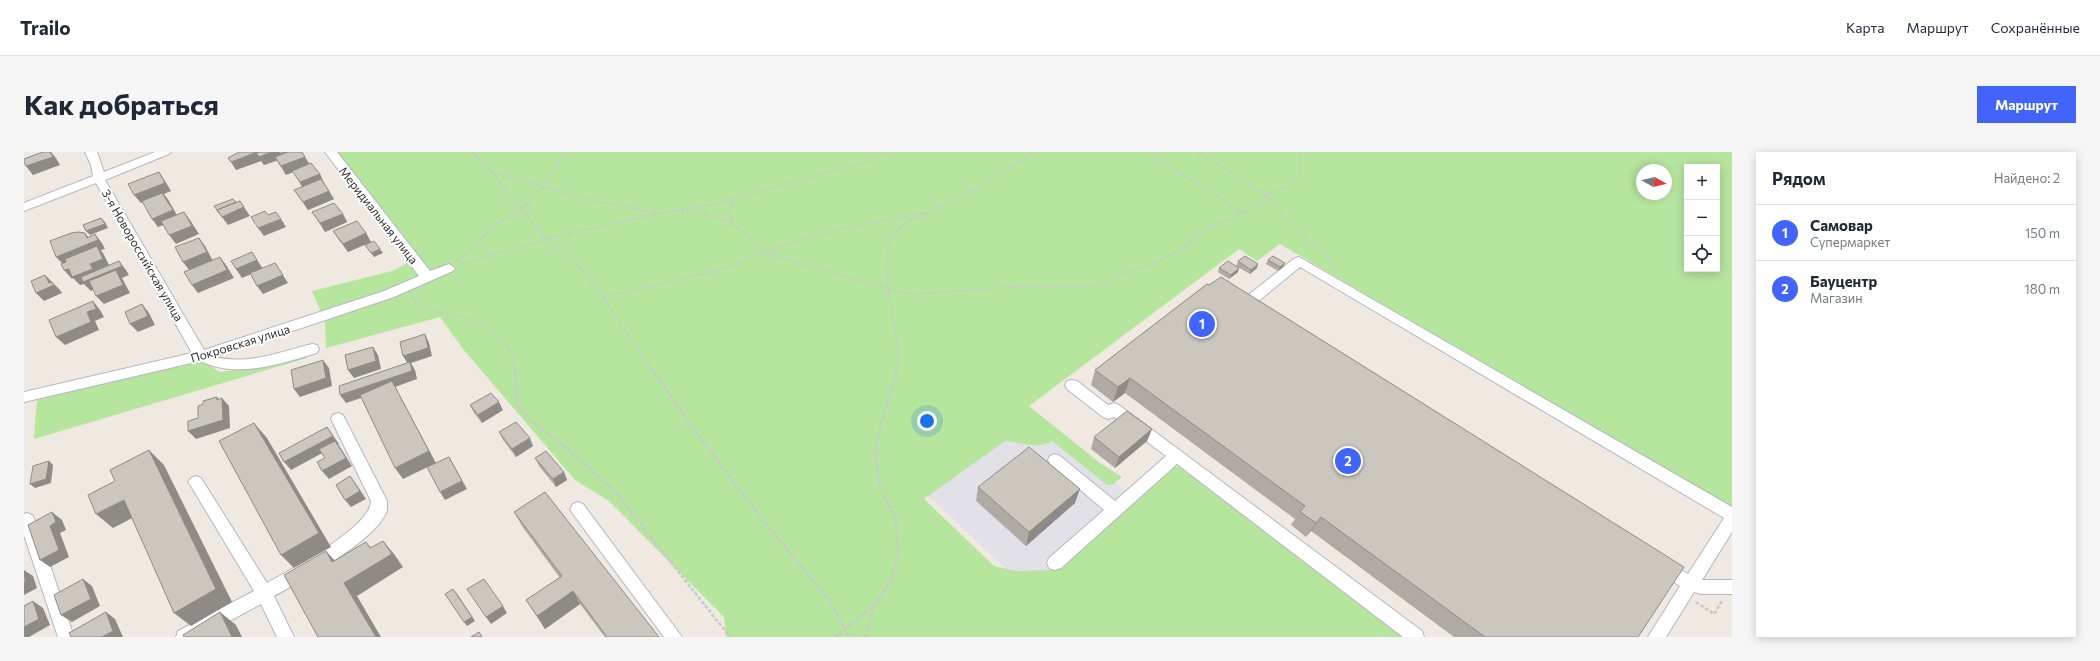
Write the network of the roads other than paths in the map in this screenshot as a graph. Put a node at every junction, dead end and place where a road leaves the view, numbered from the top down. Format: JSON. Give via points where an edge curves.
{"nodes":[{"id":1,"x":91,"y":152,"type":"edge"},
{"id":2,"x":166,"y":152,"type":"edge"},
{"id":3,"x":331,"y":152,"type":"edge"},
{"id":4,"x":99,"y":179,"type":"junction"},
{"id":5,"x":24,"y":207,"type":"edge"},
{"id":6,"x":449,"y":268,"type":"road end"},
{"id":7,"x":427,"y":277,"type":"junction"},
{"id":8,"x":1266,"y":315,"type":"edge"},
{"id":9,"x":312,"y":349,"type":"dead end"},
{"id":10,"x":201,"y":356,"type":"junction"},
{"id":11,"x":1072,"y":385,"type":"dead end"},
{"id":12,"x":24,"y":396,"type":"edge"},
{"id":13,"x":338,"y":419,"type":"dead end"},
{"id":14,"x":1176,"y":456,"type":"junction"},
{"id":15,"x":1055,"y":460,"type":"dead end"},
{"id":16,"x":196,"y":482,"type":"dead end"},
{"id":17,"x":578,"y":510,"type":"dead end"},
{"id":18,"x":1115,"y":510,"type":"junction"},
{"id":19,"x":1732,"y":515,"type":"edge"},
{"id":20,"x":1732,"y":519,"type":"edge"},
{"id":21,"x":27,"y":520,"type":"dead end"},
{"id":22,"x":1651,"y":559,"type":"edge"},
{"id":23,"x":1055,"y":563,"type":"dead end"},
{"id":24,"x":1690,"y":584,"type":"junction"},
{"id":25,"x":1732,"y":587,"type":"edge"},
{"id":26,"x":264,"y":593,"type":"junction"},
{"id":27,"x":66,"y":637,"type":"edge"},
{"id":28,"x":184,"y":637,"type":"edge"},
{"id":29,"x":286,"y":637,"type":"edge"},
{"id":30,"x":674,"y":637,"type":"edge"},
{"id":31,"x":1416,"y":637,"type":"edge"},
{"id":32,"x":1656,"y":637,"type":"edge"}],
"edges":[{"from":1,"to":4,"type":"street","name":"3-я Новороссийская улица","via":[[97,165]]},
{"from":2,"to":4,"type":"street"},
{"from":3,"to":7,"type":"street","name":"Меридиальная улица"},
{"from":4,"to":5,"type":"street"},
{"from":4,"to":10,"type":"street","name":"3-я Новороссийская улица"},
{"from":6,"to":7,"type":"street","name":"Покровская улица"},
{"from":7,"to":10,"type":"street","name":"Покровская улица","via":[[409,287]]},
{"from":8,"to":19,"type":"street","via":[[1247,303],[1299,261]]},
{"from":9,"to":10,"type":"street","via":[[246,365],[225,365],[211,362]]},
{"from":10,"to":12,"type":"street","name":"Покровская улица"},
{"from":11,"to":14,"type":"street","via":[[1108,413],[1114,408]]},
{"from":13,"to":26,"type":"street","via":[[379,501],[378,510],[366,526],[328,557]]},
{"from":14,"to":18,"type":"street"},
{"from":14,"to":31,"type":"street"},
{"from":15,"to":18,"type":"street"},
{"from":16,"to":26,"type":"street"},
{"from":17,"to":30,"type":"street"},
{"from":18,"to":23,"type":"street"},
{"from":20,"to":24,"type":"street"},
{"from":21,"to":27,"type":"street"},
{"from":22,"to":24,"type":"street"},
{"from":24,"to":25,"type":"street","via":[[1701,587]]},
{"from":24,"to":32,"type":"street"},
{"from":26,"to":28,"type":"street"},
{"from":26,"to":29,"type":"street"}]}
